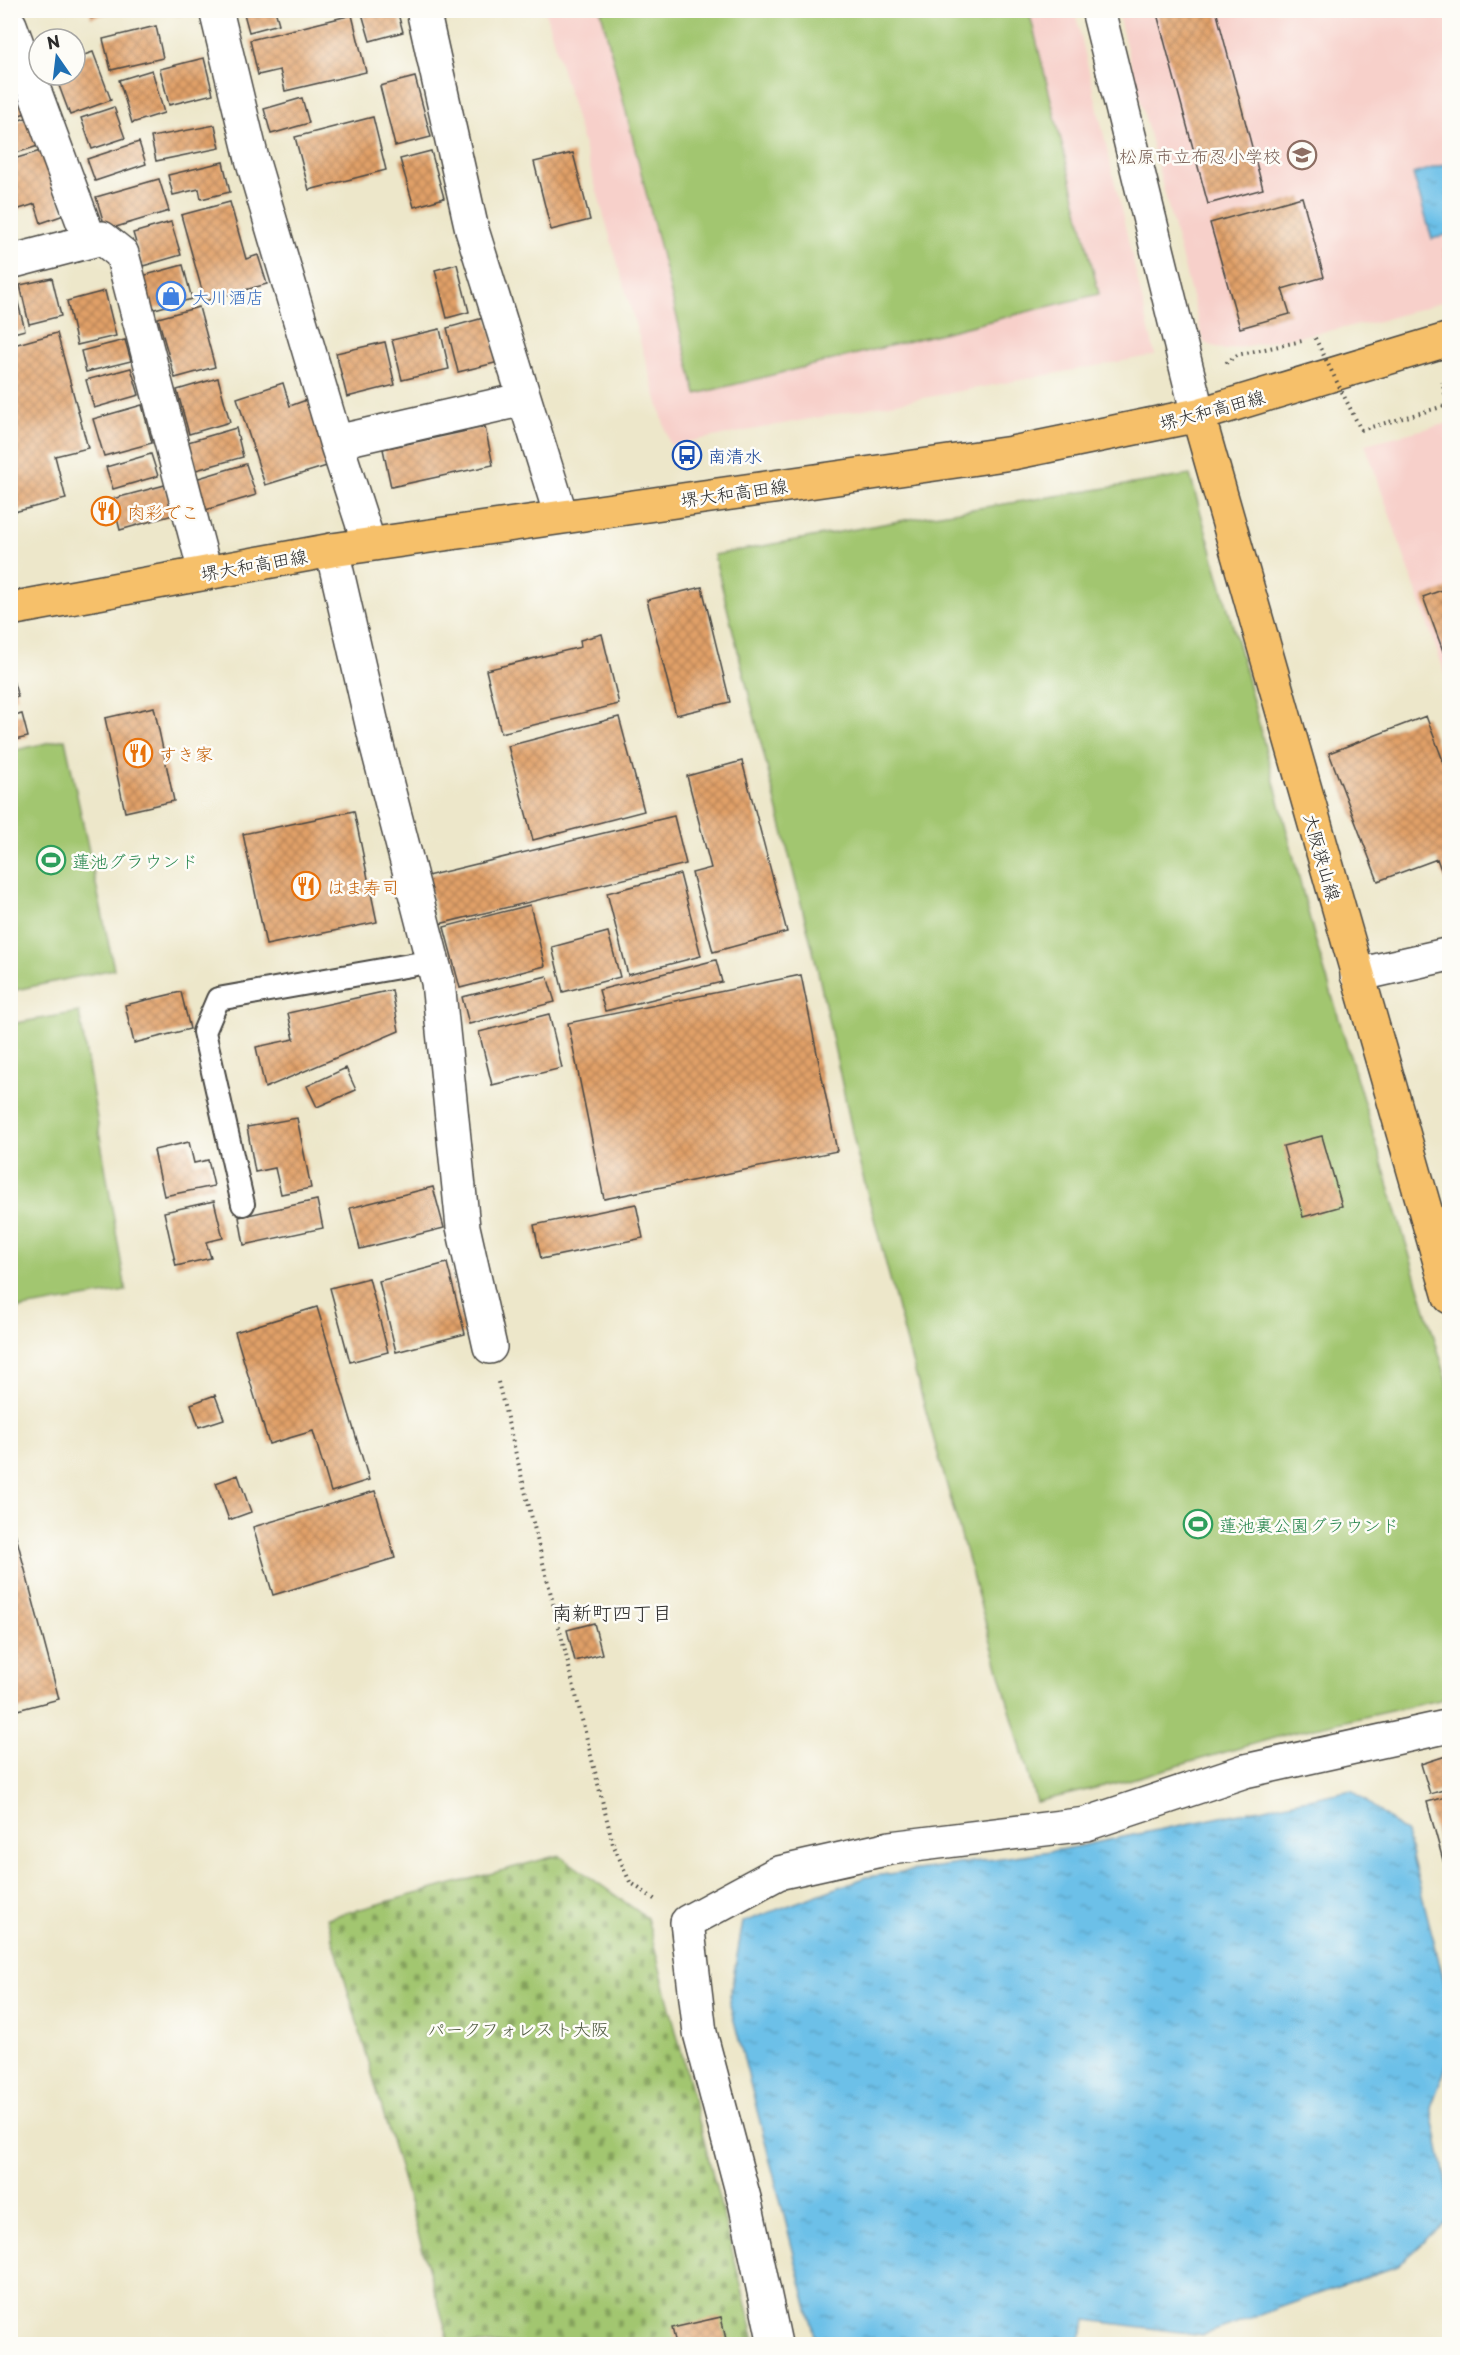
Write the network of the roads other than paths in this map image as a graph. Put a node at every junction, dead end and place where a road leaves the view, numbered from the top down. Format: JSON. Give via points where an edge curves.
{"nodes":[{"id":1,"x":216,"y":10,"type":"edge"},
{"id":2,"x":423,"y":10,"type":"edge"},
{"id":3,"x":1098,"y":10,"type":"edge"},
{"id":4,"x":10,"y":25,"type":"edge"},
{"id":5,"x":18,"y":69,"type":"edge"},
{"id":6,"x":90,"y":241,"type":"junction"},
{"id":7,"x":10,"y":262,"type":"edge"},
{"id":8,"x":1449,"y":339,"type":"edge"},
{"id":9,"x":524,"y":399,"type":"junction"},
{"id":10,"x":1198,"y":415,"type":"junction"},
{"id":11,"x":336,"y":442,"type":"junction"},
{"id":12,"x":561,"y":516,"type":"junction"},
{"id":13,"x":369,"y":544,"type":"junction"},
{"id":14,"x":332,"y":550,"type":"junction"},
{"id":15,"x":206,"y":572,"type":"junction"},
{"id":16,"x":10,"y":609,"type":"edge"},
{"id":17,"x":1449,"y":954,"type":"edge"},
{"id":18,"x":433,"y":961,"type":"junction"},
{"id":19,"x":1357,"y":975,"type":"junction"},
{"id":20,"x":243,"y":1204,"type":"dead end"},
{"id":21,"x":1449,"y":1298,"type":"edge"},
{"id":22,"x":490,"y":1347,"type":"road end"},
{"id":23,"x":1449,"y":1726,"type":"edge"},
{"id":24,"x":775,"y":2344,"type":"edge"}],
"edges":[{"from":1,"to":11,"type":"street","via":[[252,159]]},
{"from":2,"to":9,"type":"street","via":[[472,230]]},
{"from":3,"to":10,"type":"street"},
{"from":4,"to":5,"type":"street"},
{"from":5,"to":6,"type":"street"},
{"from":6,"to":7,"type":"street"},
{"from":6,"to":15,"type":"street","via":[[102,238],[122,254]]},
{"from":8,"to":10,"type":"main road","name":"堺大和高田線"},
{"from":9,"to":11,"type":"street"},
{"from":9,"to":12,"type":"street"},
{"from":10,"to":12,"type":"main road","name":"堺大和高田線","via":[[1012,453]]},
{"from":10,"to":19,"type":"main road","name":"大阪狭山線"},
{"from":11,"to":13,"type":"street"},
{"from":12,"to":13,"type":"main road","name":"堺大和高田線"},
{"from":13,"to":14,"type":"main road","name":"堺大和高田線"},
{"from":14,"to":15,"type":"main road","name":"堺大和高田線"},
{"from":14,"to":18,"type":"street","via":[[377,746]]},
{"from":15,"to":16,"type":"main road","name":"堺大和高田線"},
{"from":17,"to":19,"type":"street"},
{"from":18,"to":20,"type":"lane","via":[[218,999],[204,1032]]},
{"from":18,"to":22,"type":"street","via":[[462,1227]]},
{"from":19,"to":21,"type":"main road","name":"大阪狭山線"},
{"from":23,"to":24,"type":"street","via":[[1245,1771],[1086,1824],[890,1848],[778,1873],[687,1922],[700,2033],[746,2202]]}]}
